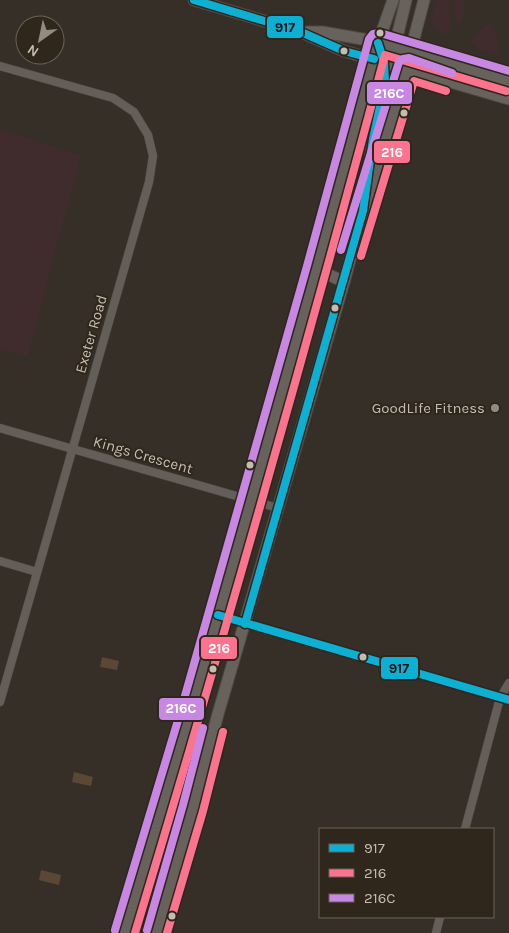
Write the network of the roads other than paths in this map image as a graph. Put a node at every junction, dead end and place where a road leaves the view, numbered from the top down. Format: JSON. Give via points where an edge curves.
{"nodes":[{"id":1,"x":194,"y":0,"type":"edge"},
{"id":2,"x":393,"y":0,"type":"edge"},
{"id":3,"x":406,"y":0,"type":"edge"},
{"id":4,"x":424,"y":0,"type":"edge"},
{"id":5,"x":301,"y":32,"type":"junction"},
{"id":6,"x":378,"y":43,"type":"junction"},
{"id":7,"x":398,"y":49,"type":"junction"},
{"id":8,"x":410,"y":52,"type":"junction"},
{"id":9,"x":379,"y":60,"type":"junction"},
{"id":10,"x":0,"y":66,"type":"edge"},
{"id":11,"x":407,"y":68,"type":"junction"},
{"id":12,"x":509,"y":81,"type":"edge"},
{"id":13,"x":509,"y":99,"type":"edge"},
{"id":14,"x":363,"y":211,"type":"junction"},
{"id":15,"x":317,"y":269,"type":"junction"},
{"id":16,"x":344,"y":282,"type":"junction"},
{"id":17,"x":0,"y":428,"type":"edge"},
{"id":18,"x":73,"y":449,"type":"junction"},
{"id":19,"x":251,"y":500,"type":"junction"},
{"id":20,"x":278,"y":508,"type":"junction"},
{"id":21,"x":0,"y":561,"type":"edge"},
{"id":22,"x":37,"y":572,"type":"junction"},
{"id":23,"x":218,"y":615,"type":"junction"},
{"id":24,"x":244,"y":624,"type":"junction"},
{"id":25,"x":509,"y":683,"type":"edge"},
{"id":26,"x":500,"y":698,"type":"junction"},
{"id":27,"x":509,"y":700,"type":"edge"},
{"id":28,"x":0,"y":702,"type":"edge"},
{"id":29,"x":165,"y":798,"type":"junction"},
{"id":30,"x":193,"y":808,"type":"junction"},
{"id":31,"x":465,"y":828,"type":"edge"},
{"id":32,"x":440,"y":918,"type":"edge"},
{"id":33,"x":125,"y":933,"type":"edge"},
{"id":34,"x":157,"y":933,"type":"edge"},
{"id":35,"x":436,"y":933,"type":"edge"}],
"edges":[{"from":1,"to":5,"type":"main road"},
{"from":2,"to":6,"type":"main road"},
{"from":3,"to":7,"type":"main road","via":[[398,33]]},
{"from":4,"to":8,"type":"main road"},
{"from":5,"to":6,"type":"main road","via":[[322,32]]},
{"from":5,"to":9,"type":"main road"},
{"from":6,"to":7,"type":"main road"},
{"from":6,"to":9,"type":"main road"},
{"from":7,"to":8,"type":"main road"},
{"from":7,"to":11,"type":"main road","via":[[400,60]]},
{"from":8,"to":11,"type":"main road"},
{"from":8,"to":12,"type":"main road"},
{"from":9,"to":11,"type":"main road"},
{"from":9,"to":14,"type":"main road","via":[[384,83]]},
{"from":9,"to":15,"type":"main road"},
{"from":10,"to":18,"type":"street","name":"Exeter Road","via":[[113,98],[134,112],[148,136],[153,156],[149,182]]},
{"from":11,"to":13,"type":"main road"},
{"from":11,"to":14,"type":"main road"},
{"from":14,"to":16,"type":"main road"},
{"from":15,"to":16,"type":"main road"},
{"from":15,"to":19,"type":"main road"},
{"from":16,"to":20,"type":"main road"},
{"from":17,"to":18,"type":"street","name":"Kings Crescent"},
{"from":18,"to":19,"type":"street","name":"Kings Crescent"},
{"from":18,"to":22,"type":"street","name":"Exeter Road"},
{"from":19,"to":20,"type":"street","name":"Kings Crescent"},
{"from":19,"to":23,"type":"main road"},
{"from":20,"to":24,"type":"main road"},
{"from":21,"to":22,"type":"street"},
{"from":22,"to":28,"type":"street","name":"Exeter Road"},
{"from":23,"to":24,"type":"street"},
{"from":23,"to":29,"type":"main road"},
{"from":24,"to":26,"type":"street"},
{"from":24,"to":30,"type":"main road"},
{"from":25,"to":26,"type":"street"},
{"from":26,"to":27,"type":"street"},
{"from":26,"to":31,"type":"street"},
{"from":29,"to":30,"type":"main road"},
{"from":29,"to":33,"type":"main road"},
{"from":30,"to":34,"type":"main road"},
{"from":32,"to":35,"type":"street"}]}
